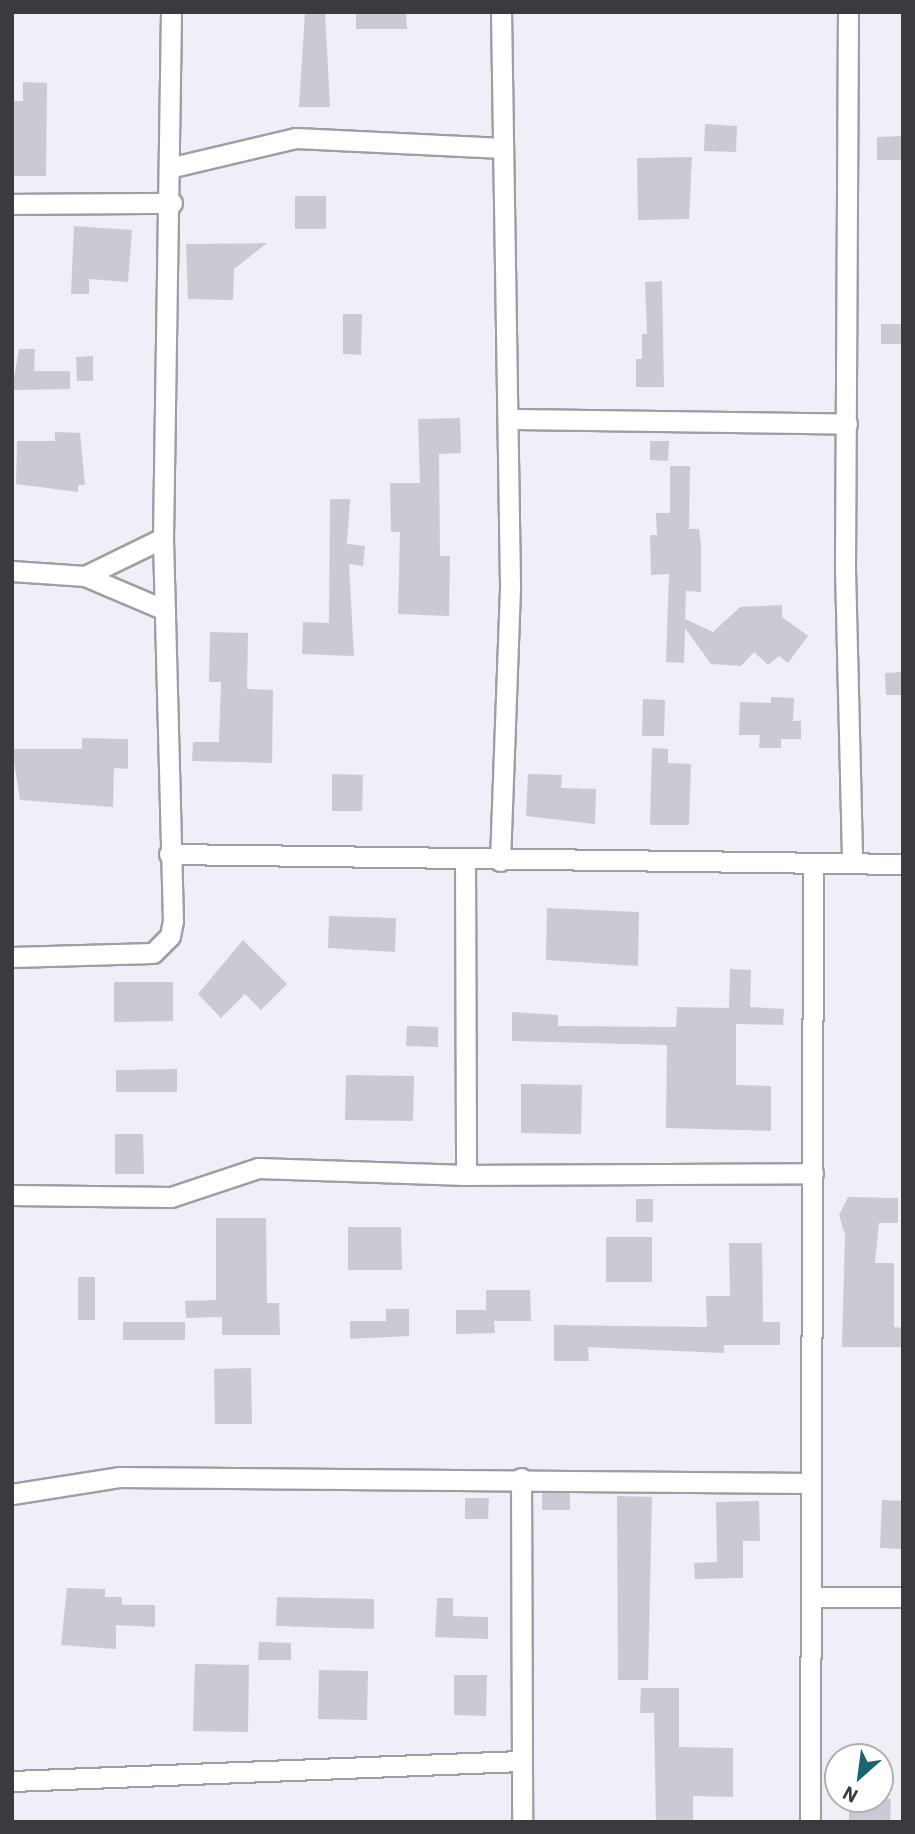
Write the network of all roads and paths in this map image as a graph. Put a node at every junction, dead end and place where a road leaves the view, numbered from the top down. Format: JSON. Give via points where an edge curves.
{"nodes":[{"id":1,"x":170,"y":12,"type":"edge"},
{"id":2,"x":848,"y":12,"type":"edge"},
{"id":3,"x":506,"y":17,"type":"edge"},
{"id":4,"x":503,"y":148,"type":"junction"},
{"id":5,"x":173,"y":167,"type":"junction"},
{"id":6,"x":172,"y":203,"type":"junction"},
{"id":7,"x":12,"y":204,"type":"edge"},
{"id":8,"x":508,"y":419,"type":"junction"},
{"id":9,"x":847,"y":424,"type":"junction"},
{"id":10,"x":163,"y":538,"type":"junction"},
{"id":11,"x":12,"y":571,"type":"edge"},
{"id":12,"x":85,"y":576,"type":"junction"},
{"id":13,"x":165,"y":610,"type":"junction"},
{"id":14,"x":169,"y":854,"type":"junction"},
{"id":15,"x":465,"y":860,"type":"junction"},
{"id":16,"x":500,"y":861,"type":"junction"},
{"id":17,"x":852,"y":863,"type":"junction"},
{"id":18,"x":813,"y":864,"type":"junction"},
{"id":19,"x":903,"y":864,"type":"edge"},
{"id":20,"x":12,"y":957,"type":"edge"},
{"id":21,"x":813,"y":1173,"type":"junction"},
{"id":22,"x":466,"y":1175,"type":"junction"},
{"id":23,"x":12,"y":1195,"type":"edge"},
{"id":24,"x":521,"y":1478,"type":"junction"},
{"id":25,"x":811,"y":1483,"type":"junction"},
{"id":26,"x":12,"y":1494,"type":"edge"},
{"id":27,"x":811,"y":1597,"type":"junction"},
{"id":28,"x":903,"y":1597,"type":"edge"},
{"id":29,"x":520,"y":1761,"type":"junction"},
{"id":30,"x":12,"y":1781,"type":"edge"},
{"id":31,"x":522,"y":1822,"type":"edge"},
{"id":32,"x":810,"y":1822,"type":"edge"}],
"edges":[{"from":1,"to":5,"type":"street"},
{"from":2,"to":9,"type":"street"},
{"from":3,"to":4,"type":"street"},
{"from":4,"to":5,"type":"street","via":[[296,138]]},
{"from":4,"to":8,"type":"street"},
{"from":5,"to":6,"type":"street"},
{"from":6,"to":7,"type":"street"},
{"from":6,"to":10,"type":"street"},
{"from":8,"to":9,"type":"street"},
{"from":8,"to":16,"type":"street"},
{"from":9,"to":17,"type":"street"},
{"from":10,"to":12,"type":"street"},
{"from":10,"to":13,"type":"street"},
{"from":11,"to":12,"type":"street"},
{"from":12,"to":13,"type":"street"},
{"from":13,"to":14,"type":"street"},
{"from":14,"to":15,"type":"street"},
{"from":14,"to":20,"type":"street","via":[[173,921],[161,948],[134,957]]},
{"from":15,"to":16,"type":"street"},
{"from":15,"to":22,"type":"street"},
{"from":16,"to":18,"type":"street"},
{"from":17,"to":18,"type":"street"},
{"from":17,"to":19,"type":"street"},
{"from":18,"to":21,"type":"street"},
{"from":21,"to":22,"type":"street"},
{"from":21,"to":25,"type":"street"},
{"from":22,"to":23,"type":"street","via":[[258,1168],[171,1197]]},
{"from":24,"to":25,"type":"street"},
{"from":24,"to":26,"type":"street","via":[[119,1477]]},
{"from":24,"to":29,"type":"street"},
{"from":25,"to":27,"type":"street"},
{"from":27,"to":28,"type":"street"},
{"from":27,"to":32,"type":"street"},
{"from":29,"to":30,"type":"street"},
{"from":29,"to":31,"type":"street"}]}
